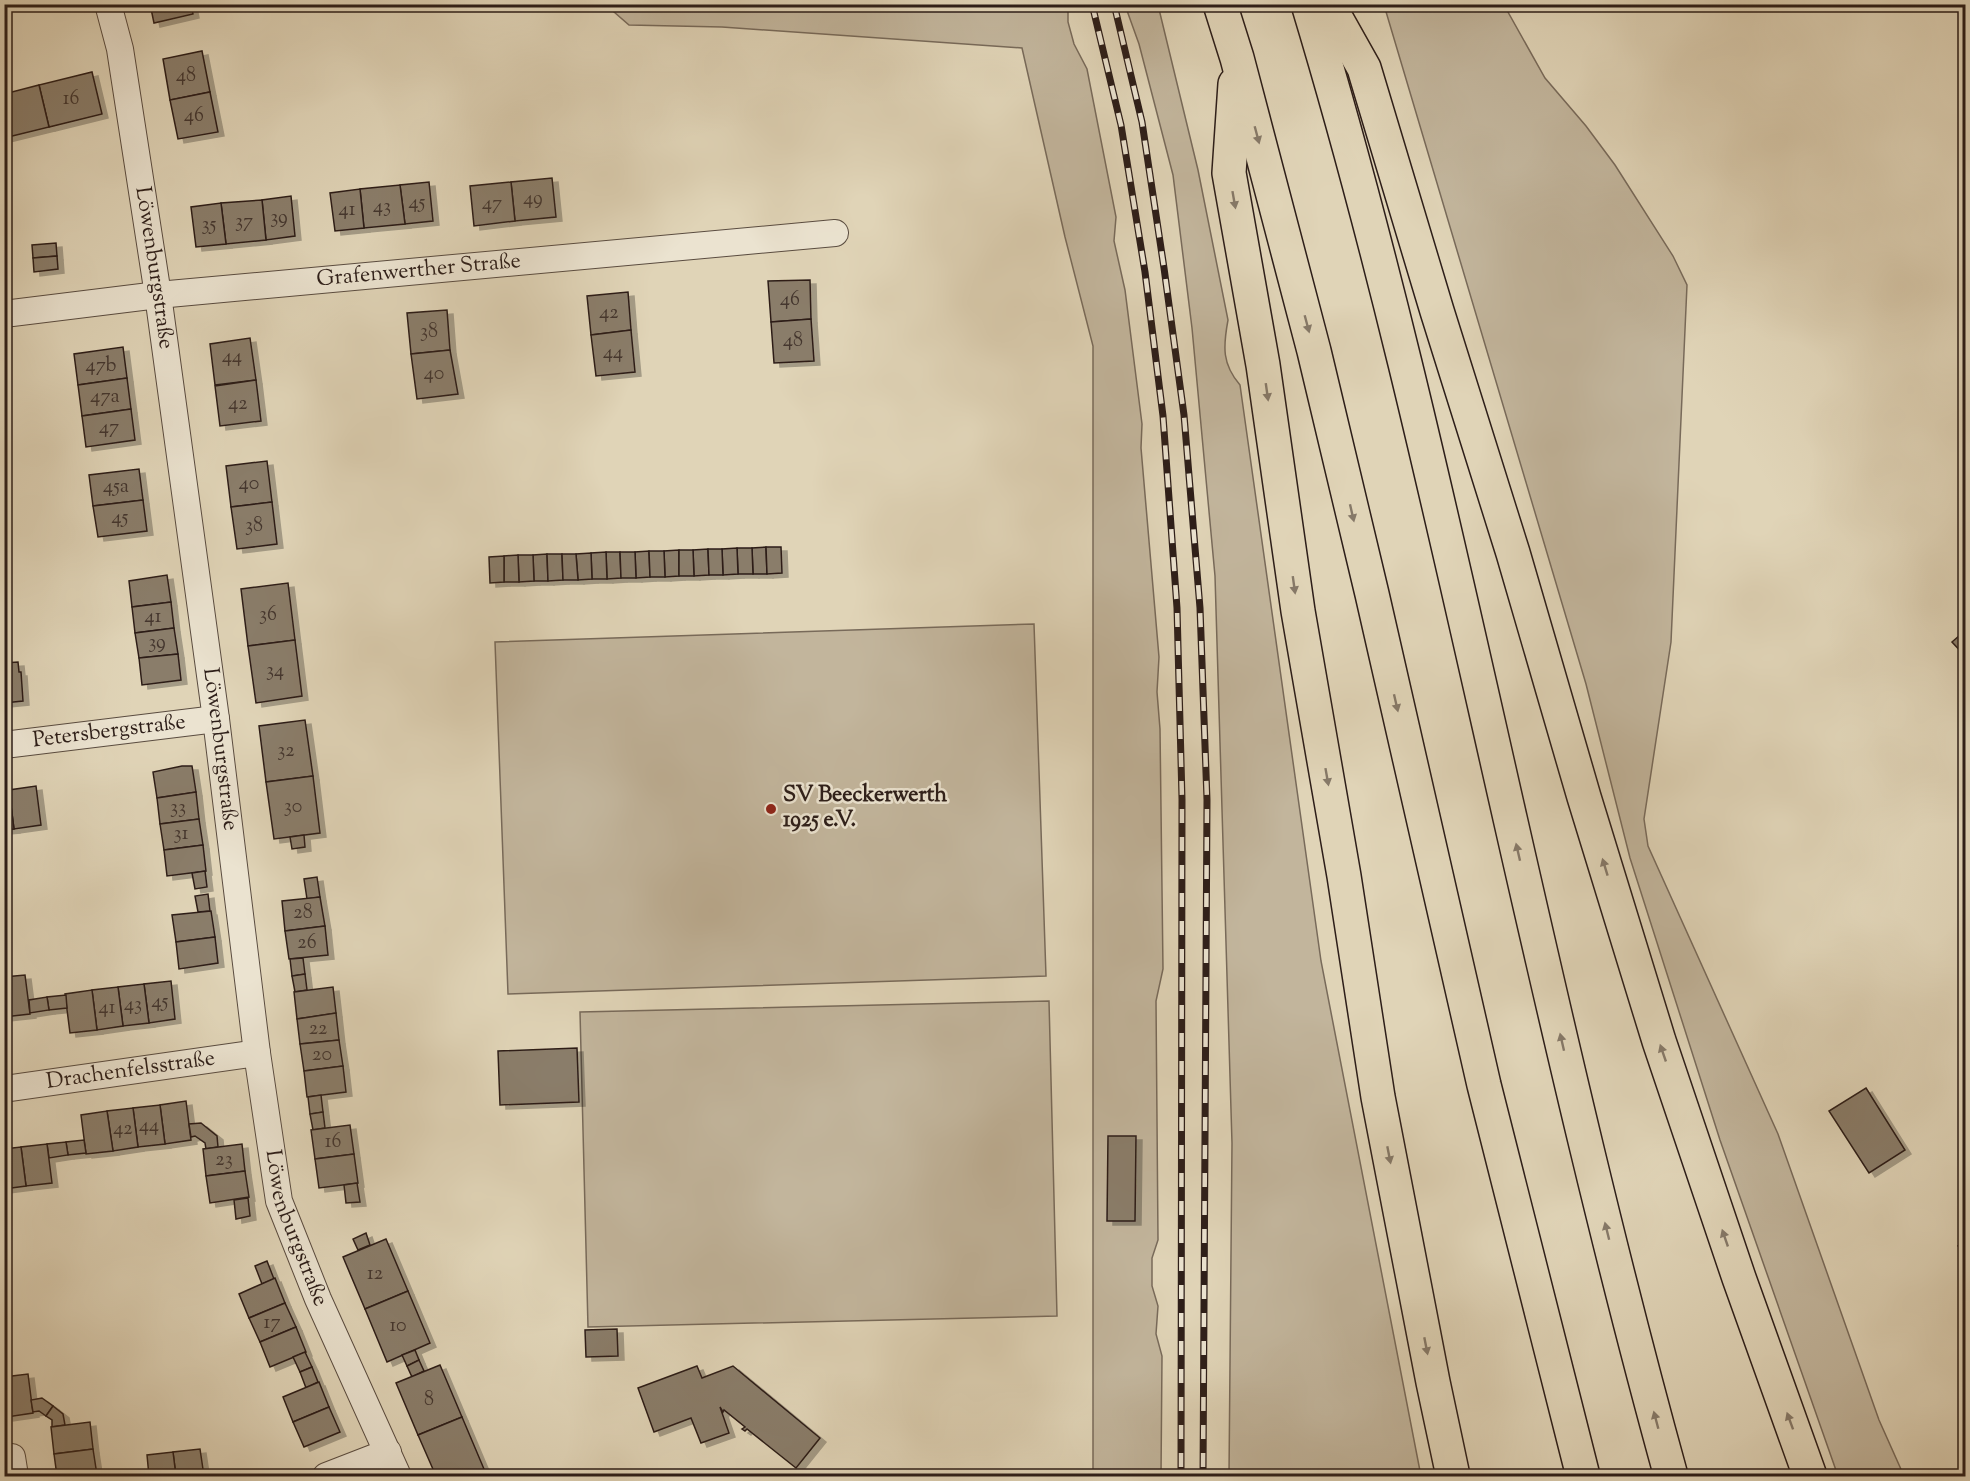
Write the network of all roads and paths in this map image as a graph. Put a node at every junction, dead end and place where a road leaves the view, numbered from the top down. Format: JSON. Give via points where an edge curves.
{"nodes":[{"id":1,"x":108,"y":4,"type":"edge"},
{"id":2,"x":1220,"y":4,"type":"edge"},
{"id":3,"x":1308,"y":4,"type":"edge"},
{"id":4,"x":1328,"y":4,"type":"edge"},
{"id":5,"x":1237,"y":58,"type":"junction"},
{"id":6,"x":835,"y":233,"type":"dead end"},
{"id":7,"x":158,"y":295,"type":"junction"},
{"id":8,"x":4,"y":314,"type":"edge"},
{"id":9,"x":216,"y":719,"type":"junction"},
{"id":10,"x":4,"y":744,"type":"edge"},
{"id":11,"x":257,"y":1053,"type":"junction"},
{"id":12,"x":4,"y":1089,"type":"edge"},
{"id":13,"x":388,"y":1452,"type":"junction"},
{"id":14,"x":4,"y":1458,"type":"edge"},
{"id":15,"x":15,"y":1476,"type":"edge"},
{"id":16,"x":326,"y":1476,"type":"edge"},
{"id":17,"x":398,"y":1476,"type":"edge"},
{"id":18,"x":1453,"y":1476,"type":"edge"},
{"id":19,"x":1583,"y":1476,"type":"edge"},
{"id":20,"x":1671,"y":1476,"type":"edge"},
{"id":21,"x":1810,"y":1476,"type":"edge"}],
"edges":[{"from":1,"to":7,"type":"street","name":"Löwenburgstraße","via":[[120,49]]},
{"from":2,"to":5,"type":"highway"},
{"from":20,"to":3,"type":"highway","one_way":true,"via":[[1577,1108],[1395,324]]},
{"from":21,"to":4,"type":"highway","one_way":true,"via":[[1659,1041],[1364,68]]},
{"from":5,"to":18,"type":"highway","one_way":true,"via":[[1229,173],[1263,365],[1298,611],[1378,1097]]},
{"from":5,"to":19,"type":"highway","one_way":true,"via":[[1314,351],[1484,1085]]},
{"from":6,"to":7,"type":"street","name":"Grafenwerther Straße"},
{"from":7,"to":8,"type":"street","name":"Grafenwerther Straße"},
{"from":7,"to":9,"type":"street","name":"Löwenburgstraße"},
{"from":9,"to":10,"type":"street","name":"Petersbergstraße"},
{"from":9,"to":11,"type":"street","name":"Löwenburgstraße"},
{"from":11,"to":12,"type":"street","name":"Drachenfelsstraße"},
{"from":11,"to":13,"type":"street","name":"Löwenburgstraße","via":[[279,1201],[318,1299]]},
{"from":13,"to":16,"type":"street"},
{"from":13,"to":17,"type":"street","name":"Löwenburgstraße"},
{"from":14,"to":15,"type":"street","via":[[12,1457]]}]}
